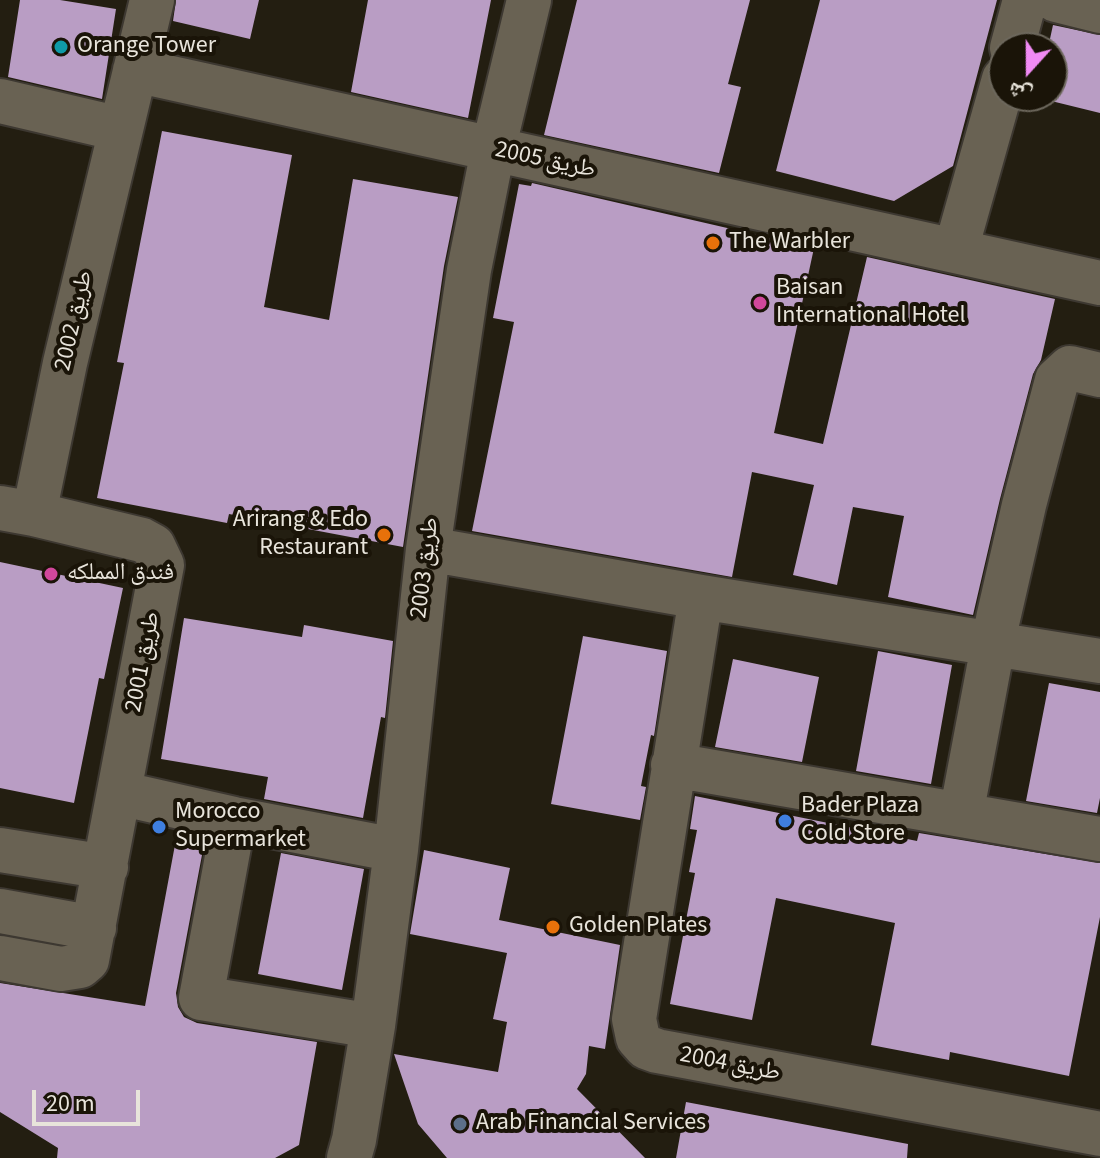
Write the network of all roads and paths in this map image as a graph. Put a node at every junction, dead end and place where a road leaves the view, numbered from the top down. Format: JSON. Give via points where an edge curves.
{"nodes":[{"id":1,"x":152,"y":0,"type":"edge"},
{"id":2,"x":529,"y":0,"type":"edge"},
{"id":3,"x":1025,"y":0,"type":"edge"},
{"id":4,"x":1056,"y":0,"type":"edge"},
{"id":5,"x":1100,"y":11,"type":"edge"},
{"id":6,"x":1016,"y":32,"type":"edge"},
{"id":7,"x":135,"y":70,"type":"junction"},
{"id":8,"x":0,"y":101,"type":"edge"},
{"id":9,"x":995,"y":112,"type":"edge"},
{"id":10,"x":120,"y":129,"type":"junction"},
{"id":11,"x":493,"y":150,"type":"junction"},
{"id":12,"x":956,"y":249,"type":"junction"},
{"id":13,"x":1100,"y":283,"type":"edge"},
{"id":14,"x":1100,"y":375,"type":"edge"},
{"id":15,"x":17,"y":511,"type":"edge"},
{"id":16,"x":427,"y":556,"type":"junction"},
{"id":17,"x":700,"y":604,"type":"junction"},
{"id":18,"x":993,"y":644,"type":"junction"},
{"id":19,"x":1100,"y":661,"type":"edge"},
{"id":20,"x":673,"y":765,"type":"junction"},
{"id":21,"x":119,"y":793,"type":"junction"},
{"id":22,"x":961,"y":815,"type":"junction"},
{"id":23,"x":234,"y":819,"type":"junction"},
{"id":24,"x":1100,"y":839,"type":"edge"},
{"id":25,"x":0,"y":850,"type":"edge"},
{"id":26,"x":396,"y":850,"type":"junction"},
{"id":27,"x":106,"y":867,"type":"junction"},
{"id":28,"x":0,"y":911,"type":"edge"},
{"id":29,"x":94,"y":928,"type":"junction"},
{"id":30,"x":0,"y":958,"type":"edge"},
{"id":31,"x":373,"y":1026,"type":"junction"},
{"id":32,"x":1100,"y":1134,"type":"edge"},
{"id":33,"x":354,"y":1152,"type":"edge"}],
"edges":[{"from":1,"to":7,"type":"street","name":"طريق 2002"},
{"from":2,"to":11,"type":"street","name":"طريق 2003"},
{"from":3,"to":6,"type":"street"},
{"from":4,"to":5,"type":"street"},
{"from":7,"to":10,"type":"street","name":"طريق 2002"},
{"from":7,"to":11,"type":"street","name":"طريق 2005"},
{"from":8,"to":10,"type":"street"},
{"from":9,"to":12,"type":"street"},
{"from":10,"to":15,"type":"street","name":"طريق 2002","via":[[65,363]]},
{"from":11,"to":12,"type":"street","name":"طريق 2005"},
{"from":11,"to":16,"type":"street","name":"طريق 2003","via":[[469,270]]},
{"from":12,"to":13,"type":"street","name":"طريق 2005"},
{"from":14,"to":18,"type":"street","via":[[1070,368],[1057,380]]},
{"from":15,"to":21,"type":"street","name":"طريق 2001","via":[[142,540],[153,546],[162,565]]},
{"from":16,"to":17,"type":"street"},
{"from":16,"to":26,"type":"street","name":"طريق 2003"},
{"from":17,"to":18,"type":"street"},
{"from":17,"to":20,"type":"street","name":"طريق 2004"},
{"from":18,"to":19,"type":"street"},
{"from":18,"to":22,"type":"street"},
{"from":20,"to":22,"type":"street"},
{"from":20,"to":32,"type":"street","name":"طريق 2004","via":[[634,1019],[646,1047]]},
{"from":21,"to":23,"type":"street"},
{"from":21,"to":27,"type":"street","name":"طريق 2001"},
{"from":22,"to":24,"type":"street"},
{"from":23,"to":26,"type":"street"},
{"from":23,"to":31,"type":"street","via":[[201,998]]},
{"from":25,"to":27,"type":"street"},
{"from":26,"to":31,"type":"street","name":"طريق 2003"},
{"from":27,"to":29,"type":"street","name":"طريق 2001"},
{"from":28,"to":29,"type":"street"},
{"from":29,"to":30,"type":"street","name":"طريق 2001","via":[[80,966],[61,969]]},
{"from":31,"to":33,"type":"street","name":"طريق 2003"}]}
